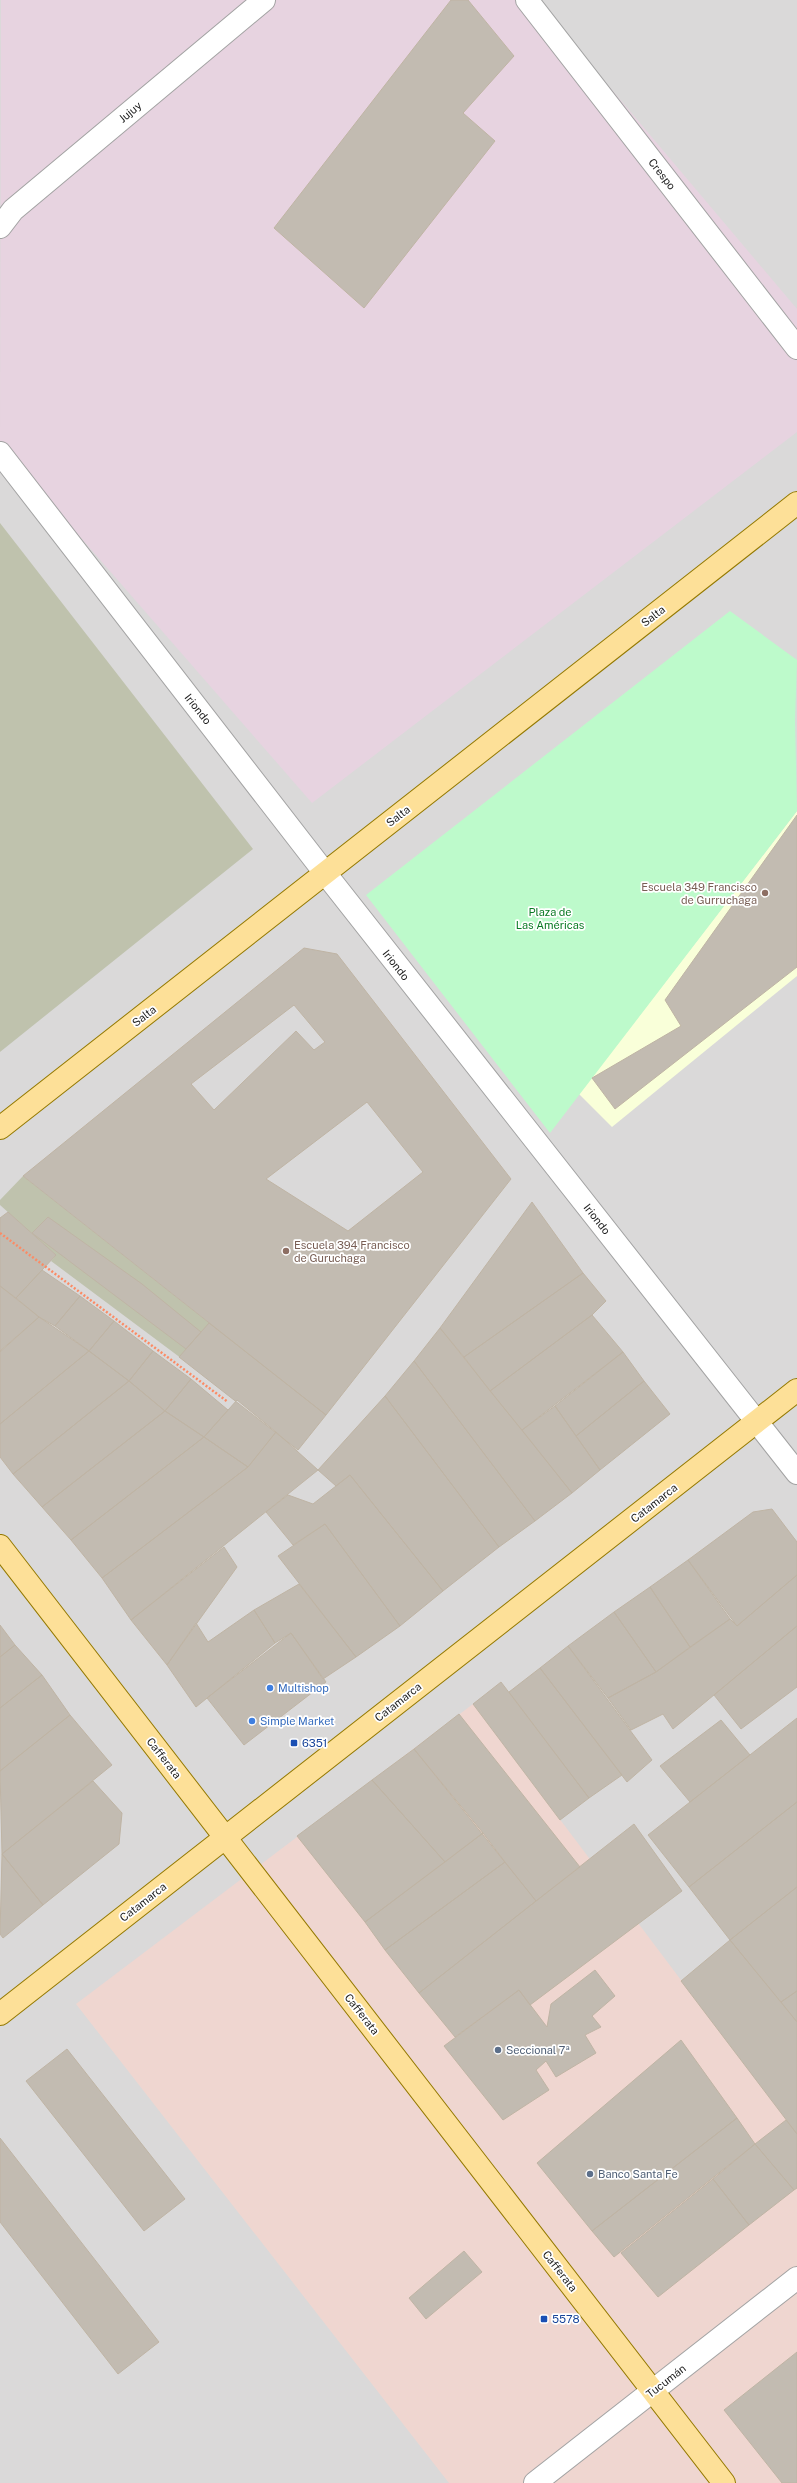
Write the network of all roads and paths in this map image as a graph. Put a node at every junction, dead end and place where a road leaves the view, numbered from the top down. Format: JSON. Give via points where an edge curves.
{"nodes":[{"id":1,"x":264,"y":0,"type":"edge"},
{"id":2,"x":527,"y":0,"type":"edge"},
{"id":3,"x":0,"y":228,"type":"edge"},
{"id":4,"x":797,"y":348,"type":"edge"},
{"id":5,"x":0,"y":453,"type":"edge"},
{"id":6,"x":797,"y":503,"type":"edge"},
{"id":7,"x":325,"y":874,"type":"junction"},
{"id":8,"x":0,"y":1128,"type":"edge"},
{"id":9,"x":0,"y":1233,"type":"edge"},
{"id":10,"x":797,"y":1390,"type":"edge"},
{"id":11,"x":228,"y":1402,"type":"dead end"},
{"id":12,"x":757,"y":1422,"type":"junction"},
{"id":13,"x":797,"y":1473,"type":"edge"},
{"id":14,"x":0,"y":1546,"type":"edge"},
{"id":15,"x":225,"y":1837,"type":"junction"},
{"id":16,"x":0,"y":2014,"type":"edge"},
{"id":17,"x":797,"y":2278,"type":"edge"},
{"id":18,"x":653,"y":2390,"type":"junction"},
{"id":19,"x":535,"y":2483,"type":"edge"},
{"id":20,"x":724,"y":2483,"type":"edge"}],
"edges":[{"from":1,"to":3,"type":"street","name":"Jujuy","via":[[13,210]]},
{"from":2,"to":4,"type":"street","name":"Crespo"},
{"from":5,"to":7,"type":"street","name":"Iriondo"},
{"from":6,"to":7,"type":"main road","name":"Salta"},
{"from":7,"to":8,"type":"main road","name":"Salta"},
{"from":7,"to":12,"type":"street","name":"Iriondo"},
{"from":9,"to":11,"type":"path"},
{"from":10,"to":12,"type":"main road","name":"Catamarca"},
{"from":12,"to":13,"type":"street","name":"Iriondo"},
{"from":12,"to":15,"type":"main road","name":"Catamarca"},
{"from":14,"to":15,"type":"main road","name":"Cafferata"},
{"from":15,"to":16,"type":"main road","name":"Catamarca"},
{"from":15,"to":18,"type":"main road","name":"Cafferata"},
{"from":17,"to":18,"type":"street","name":"Tucumán"},
{"from":18,"to":19,"type":"street","name":"Tucumán"},
{"from":18,"to":20,"type":"main road","name":"Cafferata"}]}
